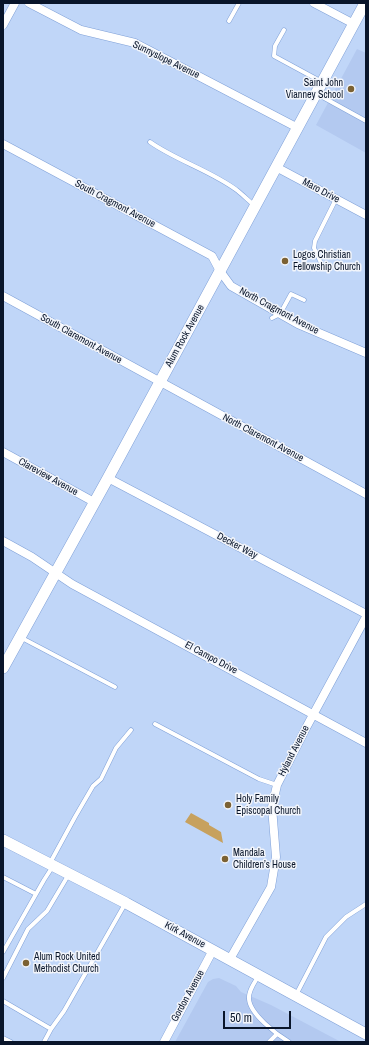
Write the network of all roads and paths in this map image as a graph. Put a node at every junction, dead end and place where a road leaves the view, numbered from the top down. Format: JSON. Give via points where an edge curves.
{"nodes":[{"id":1,"x":15,"y":3,"type":"edge"},
{"id":2,"x":30,"y":3,"type":"edge"},
{"id":3,"x":239,"y":3,"type":"edge"},
{"id":4,"x":314,"y":3,"type":"edge"},
{"id":5,"x":365,"y":3,"type":"edge"},
{"id":6,"x":229,"y":21,"type":"dead end"},
{"id":7,"x":354,"y":24,"type":"junction"},
{"id":8,"x":3,"y":26,"type":"edge"},
{"id":9,"x":284,"y":30,"type":"dead end"},
{"id":10,"x":322,"y":82,"type":"junction"},
{"id":11,"x":316,"y":94,"type":"junction"},
{"id":12,"x":366,"y":121,"type":"edge"},
{"id":13,"x":298,"y":128,"type":"junction"},
{"id":14,"x":150,"y":142,"type":"dead end"},
{"id":15,"x":3,"y":144,"type":"edge"},
{"id":16,"x":276,"y":167,"type":"junction"},
{"id":17,"x":336,"y":199,"type":"junction"},
{"id":18,"x":255,"y":206,"type":"junction"},
{"id":19,"x":366,"y":215,"type":"edge"},
{"id":20,"x":322,"y":266,"type":"dead end"},
{"id":21,"x":220,"y":271,"type":"junction"},
{"id":22,"x":3,"y":296,"type":"edge"},
{"id":23,"x":304,"y":300,"type":"dead end"},
{"id":24,"x":280,"y":314,"type":"junction"},
{"id":25,"x":272,"y":318,"type":"dead end"},
{"id":26,"x":366,"y":354,"type":"edge"},
{"id":27,"x":159,"y":382,"type":"junction"},
{"id":28,"x":3,"y":452,"type":"edge"},
{"id":29,"x":108,"y":478,"type":"junction"},
{"id":30,"x":366,"y":494,"type":"edge"},
{"id":31,"x":94,"y":502,"type":"junction"},
{"id":32,"x":3,"y":541,"type":"edge"},
{"id":33,"x":56,"y":572,"type":"junction"},
{"id":34,"x":366,"y":615,"type":"edge"},
{"id":35,"x":20,"y":637,"type":"junction"},
{"id":36,"x":3,"y":668,"type":"edge"},
{"id":37,"x":115,"y":687,"type":"dead end"},
{"id":38,"x":314,"y":714,"type":"junction"},
{"id":39,"x":156,"y":724,"type":"dead end"},
{"id":40,"x":131,"y":730,"type":"dead end"},
{"id":41,"x":366,"y":743,"type":"edge"},
{"id":42,"x":277,"y":785,"type":"junction"},
{"id":43,"x":3,"y":840,"type":"edge"},
{"id":44,"x":52,"y":865,"type":"junction"},
{"id":45,"x":69,"y":874,"type":"junction"},
{"id":46,"x":3,"y":877,"type":"edge"},
{"id":47,"x":36,"y":894,"type":"junction"},
{"id":48,"x":126,"y":903,"type":"junction"},
{"id":49,"x":366,"y":904,"type":"edge"},
{"id":50,"x":213,"y":950,"type":"junction"},
{"id":51,"x":3,"y":952,"type":"edge"},
{"id":52,"x":230,"y":959,"type":"junction"},
{"id":53,"x":259,"y":975,"type":"junction"},
{"id":54,"x":3,"y":978,"type":"edge"},
{"id":55,"x":295,"y":995,"type":"junction"},
{"id":56,"x":3,"y":1002,"type":"edge"},
{"id":57,"x":51,"y":1029,"type":"junction"},
{"id":58,"x":276,"y":1034,"type":"junction"},
{"id":59,"x":366,"y":1034,"type":"edge"},
{"id":60,"x":3,"y":1038,"type":"edge"},
{"id":61,"x":11,"y":1042,"type":"edge"},
{"id":62,"x":44,"y":1042,"type":"edge"},
{"id":63,"x":164,"y":1042,"type":"edge"},
{"id":64,"x":269,"y":1042,"type":"edge"},
{"id":65,"x":289,"y":1042,"type":"edge"}],
"edges":[{"from":1,"to":8,"type":"street"},
{"from":2,"to":13,"type":"street","name":"Sunnyslope Avenue","via":[[81,30],[135,43]]},
{"from":3,"to":6,"type":"lane"},
{"from":4,"to":7,"type":"street"},
{"from":5,"to":7,"type":"main road","name":"Alum Rock Avenue"},
{"from":7,"to":10,"type":"main road","name":"Alum Rock Avenue"},
{"from":9,"to":10,"type":"lane","via":[[275,46],[274,56]]},
{"from":10,"to":11,"type":"main road","name":"Alum Rock Avenue"},
{"from":11,"to":12,"type":"lane"},
{"from":11,"to":13,"type":"main road","name":"Alum Rock Avenue"},
{"from":13,"to":16,"type":"main road","name":"Alum Rock Avenue"},
{"from":14,"to":18,"type":"lane","via":[[222,181]]},
{"from":15,"to":21,"type":"street","name":"South Cragmont Avenue","via":[[212,256]]},
{"from":16,"to":17,"type":"street","name":"Maro Drive"},
{"from":16,"to":18,"type":"main road","name":"Alum Rock Avenue"},
{"from":17,"to":19,"type":"street","name":"Maro Drive"},
{"from":17,"to":20,"type":"lane","via":[[315,241],[314,248]]},
{"from":18,"to":21,"type":"main road","name":"Alum Rock Avenue"},
{"from":21,"to":24,"type":"street","name":"North Cragmont Avenue","via":[[231,286]]},
{"from":21,"to":27,"type":"main road","name":"Alum Rock Avenue"},
{"from":22,"to":27,"type":"street","name":"South Claremont Avenue"},
{"from":23,"to":24,"type":"lane","via":[[291,294]]},
{"from":24,"to":25,"type":"lane"},
{"from":24,"to":26,"type":"street","name":"North Cragmont Avenue"},
{"from":27,"to":29,"type":"main road","name":"Alum Rock Avenue"},
{"from":27,"to":30,"type":"street","name":"North Claremont Avenue"},
{"from":28,"to":31,"type":"street","name":"Clareview Avenue"},
{"from":29,"to":31,"type":"main road","name":"Alum Rock Avenue"},
{"from":29,"to":34,"type":"street","name":"Decker Way"},
{"from":31,"to":33,"type":"main road","name":"Alum Rock Avenue"},
{"from":32,"to":33,"type":"street","name":"El Campo Drive"},
{"from":33,"to":35,"type":"main road","name":"Alum Rock Avenue"},
{"from":33,"to":38,"type":"street","name":"El Campo Drive","via":[[72,584]]},
{"from":34,"to":38,"type":"street","name":"Hyland Avenue"},
{"from":35,"to":36,"type":"main road","name":"Alum Rock Avenue"},
{"from":35,"to":37,"type":"lane"},
{"from":38,"to":41,"type":"street","name":"El Campo Drive"},
{"from":38,"to":42,"type":"street","name":"Hyland Avenue"},
{"from":39,"to":42,"type":"lane","via":[[259,779]]},
{"from":40,"to":44,"type":"lane","via":[[116,748],[101,779],[93,786]]},
{"from":42,"to":52,"type":"street","name":"Hyland Avenue","via":[[272,807],[276,857],[271,887]]},
{"from":43,"to":44,"type":"main road","name":"Kirk Avenue"},
{"from":44,"to":45,"type":"main road","name":"Kirk Avenue"},
{"from":44,"to":47,"type":"lane"},
{"from":45,"to":48,"type":"main road","name":"Kirk Avenue"},
{"from":45,"to":54,"type":"lane","via":[[47,911],[28,929]]},
{"from":46,"to":47,"type":"lane"},
{"from":47,"to":51,"type":"lane"},
{"from":48,"to":50,"type":"main road","name":"Kirk Avenue"},
{"from":48,"to":57,"type":"lane"},
{"from":49,"to":55,"type":"lane","via":[[346,917],[326,937]]},
{"from":50,"to":52,"type":"main road","name":"Kirk Avenue"},
{"from":50,"to":63,"type":"street","name":"Gordon Avenue"},
{"from":52,"to":53,"type":"main road","name":"Kirk Avenue"},
{"from":53,"to":55,"type":"main road","name":"Kirk Avenue"},
{"from":53,"to":58,"type":"lane","via":[[248,1000],[260,1019]]},
{"from":55,"to":59,"type":"main road","name":"Kirk Avenue"},
{"from":56,"to":57,"type":"lane"},
{"from":57,"to":62,"type":"lane"},
{"from":58,"to":64,"type":"lane"},
{"from":58,"to":65,"type":"lane"},
{"from":60,"to":61,"type":"lane"}]}
